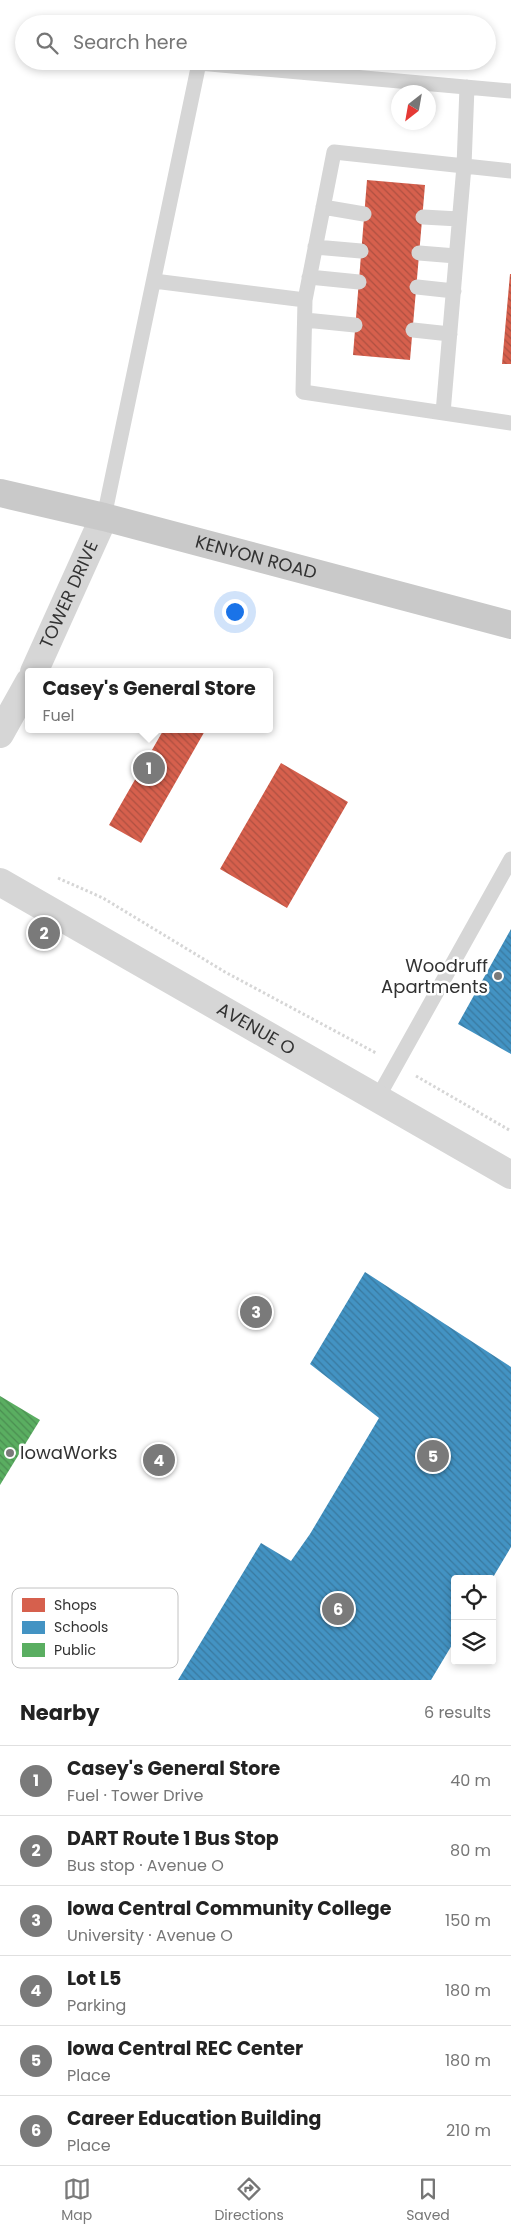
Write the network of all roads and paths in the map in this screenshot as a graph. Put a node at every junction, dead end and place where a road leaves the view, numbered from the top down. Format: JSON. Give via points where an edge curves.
{"nodes":[{"id":1,"x":198,"y":70,"type":"edge"},
{"id":2,"x":277,"y":70,"type":"edge"},
{"id":3,"x":467,"y":87,"type":"junction"},
{"id":4,"x":511,"y":91,"type":"edge"},
{"id":5,"x":464,"y":166,"type":"junction"},
{"id":6,"x":511,"y":171,"type":"edge"},
{"id":7,"x":323,"y":207,"type":"junction"},
{"id":8,"x":364,"y":214,"type":"dead end"},
{"id":9,"x":422,"y":217,"type":"dead end"},
{"id":10,"x":459,"y":219,"type":"junction"},
{"id":11,"x":315,"y":246,"type":"junction"},
{"id":12,"x":361,"y":251,"type":"dead end"},
{"id":13,"x":419,"y":253,"type":"dead end"},
{"id":14,"x":456,"y":256,"type":"junction"},
{"id":15,"x":309,"y":277,"type":"junction"},
{"id":16,"x":154,"y":282,"type":"junction"},
{"id":17,"x":359,"y":282,"type":"dead end"},
{"id":18,"x":417,"y":286,"type":"dead end"},
{"id":19,"x":454,"y":291,"type":"junction"},
{"id":20,"x":305,"y":300,"type":"junction"},
{"id":21,"x":305,"y":320,"type":"junction"},
{"id":22,"x":355,"y":325,"type":"dead end"},
{"id":23,"x":413,"y":330,"type":"dead end"},
{"id":24,"x":450,"y":334,"type":"junction"},
{"id":25,"x":443,"y":413,"type":"junction"},
{"id":26,"x":511,"y":423,"type":"edge"},
{"id":27,"x":0,"y":494,"type":"edge"},
{"id":28,"x":104,"y":517,"type":"junction"},
{"id":29,"x":511,"y":625,"type":"edge"},
{"id":30,"x":36,"y":668,"type":"edge"},
{"id":31,"x":25,"y":689,"type":"edge"},
{"id":32,"x":0,"y":734,"type":"edge"},
{"id":33,"x":511,"y":859,"type":"edge"},
{"id":34,"x":49,"y":874,"type":"dead end"},
{"id":35,"x":0,"y":882,"type":"edge"},
{"id":36,"x":396,"y":1064,"type":"junction"},
{"id":37,"x":377,"y":1099,"type":"junction"},
{"id":38,"x":511,"y":1131,"type":"edge"},
{"id":39,"x":511,"y":1175,"type":"edge"}],
"edges":[{"from":1,"to":16,"type":"lane"},
{"from":2,"to":3,"type":"lane"},
{"from":3,"to":4,"type":"lane"},
{"from":3,"to":5,"type":"lane"},
{"from":5,"to":6,"type":"lane"},
{"from":5,"to":7,"type":"lane","via":[[334,152]]},
{"from":5,"to":10,"type":"lane"},
{"from":7,"to":8,"type":"lane"},
{"from":7,"to":11,"type":"lane"},
{"from":9,"to":10,"type":"lane"},
{"from":10,"to":14,"type":"lane"},
{"from":11,"to":12,"type":"lane"},
{"from":11,"to":15,"type":"lane"},
{"from":13,"to":14,"type":"lane"},
{"from":14,"to":19,"type":"lane"},
{"from":15,"to":17,"type":"lane"},
{"from":15,"to":20,"type":"lane"},
{"from":16,"to":20,"type":"lane"},
{"from":16,"to":28,"type":"lane"},
{"from":18,"to":19,"type":"lane"},
{"from":19,"to":24,"type":"lane"},
{"from":20,"to":21,"type":"lane"},
{"from":21,"to":22,"type":"lane"},
{"from":21,"to":25,"type":"lane","via":[[303,392]]},
{"from":23,"to":24,"type":"lane"},
{"from":24,"to":25,"type":"lane"},
{"from":25,"to":26,"type":"lane"},
{"from":27,"to":28,"type":"main road","name":"KENYON ROAD"},
{"from":28,"to":29,"type":"main road","name":"KENYON ROAD"},
{"from":28,"to":30,"type":"street","name":"TOWER DRIVE"},
{"from":31,"to":32,"type":"street"},
{"from":33,"to":36,"type":"lane"},
{"from":34,"to":36,"type":"path","via":[[103,898],[225,972]]},
{"from":35,"to":37,"type":"street","name":"AVENUE O"},
{"from":36,"to":37,"type":"lane"},
{"from":36,"to":38,"type":"path"},
{"from":37,"to":39,"type":"street","name":"AVENUE O"}]}
